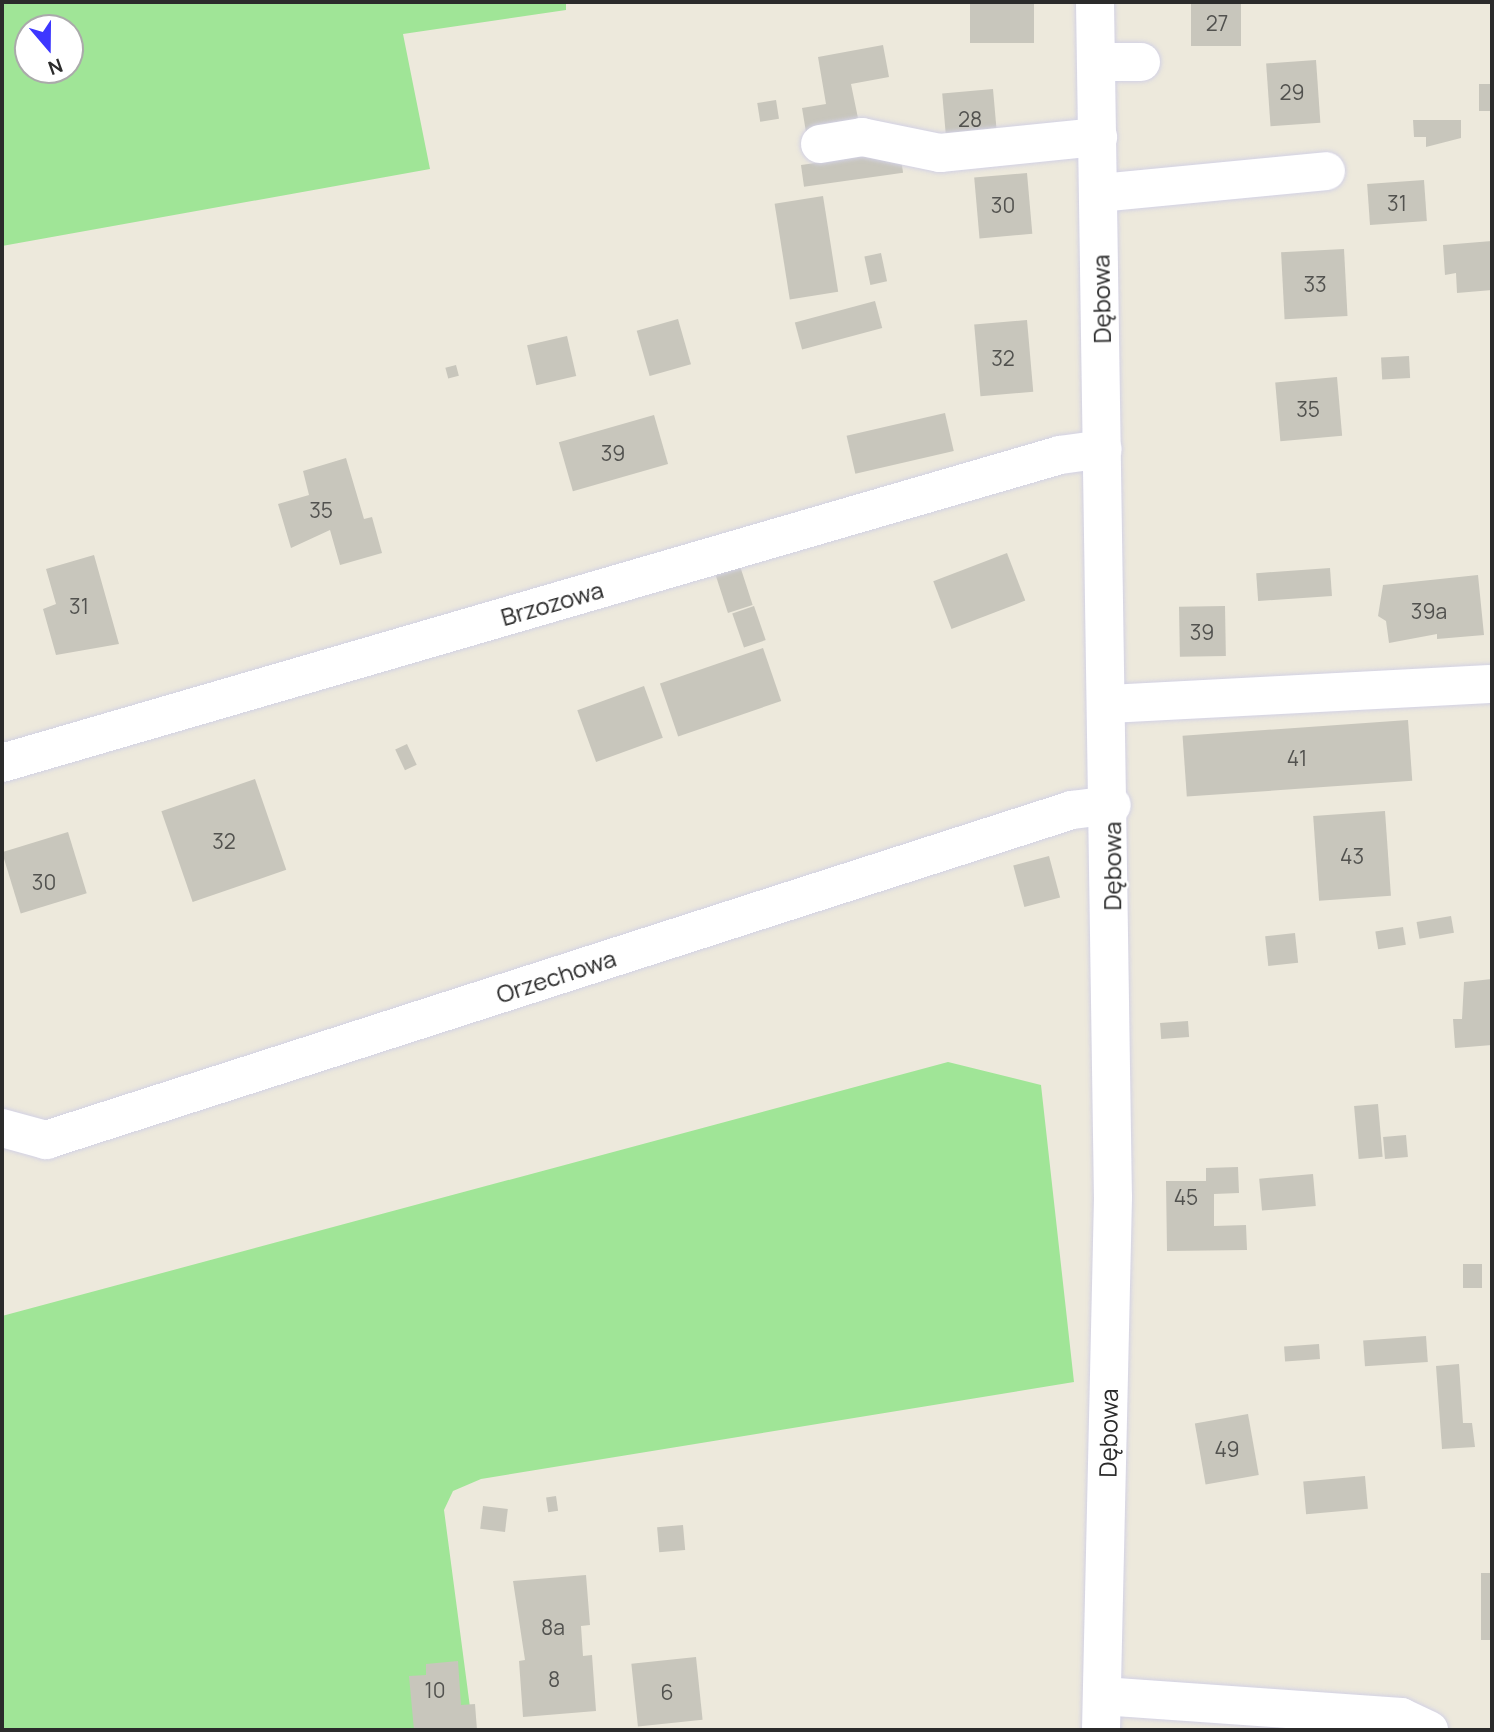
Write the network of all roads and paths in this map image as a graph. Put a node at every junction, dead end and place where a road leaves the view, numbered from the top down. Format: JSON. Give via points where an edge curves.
{"nodes":[{"id":1,"x":1095,"y":2,"type":"edge"},
{"id":2,"x":1096,"y":62,"type":"junction"},
{"id":3,"x":1142,"y":62,"type":"dead end"},
{"id":4,"x":1098,"y":137,"type":"junction"},
{"id":5,"x":820,"y":144,"type":"dead end"},
{"id":6,"x":1326,"y":171,"type":"dead end"},
{"id":7,"x":1098,"y":193,"type":"junction"},
{"id":8,"x":1103,"y":449,"type":"junction"},
{"id":9,"x":1489,"y":684,"type":"dead end"},
{"id":10,"x":1109,"y":704,"type":"junction"},
{"id":11,"x":2,"y":763,"type":"edge"},
{"id":12,"x":1112,"y":805,"type":"junction"},
{"id":13,"x":2,"y":1128,"type":"edge"},
{"id":14,"x":1102,"y":1713,"type":"edge"},
{"id":15,"x":1429,"y":1730,"type":"edge"}],
"edges":[{"from":1,"to":2,"type":"street","name":"Dębowa"},
{"from":2,"to":3,"type":"street"},
{"from":2,"to":4,"type":"street","name":"Dębowa"},
{"from":4,"to":5,"type":"street","via":[[940,153],[862,137]]},
{"from":4,"to":7,"type":"street","name":"Dębowa"},
{"from":6,"to":7,"type":"street"},
{"from":7,"to":8,"type":"street","name":"Dębowa"},
{"from":8,"to":10,"type":"street","name":"Dębowa"},
{"from":8,"to":11,"type":"street","name":"Brzozowa","via":[[1060,455]]},
{"from":9,"to":10,"type":"street"},
{"from":10,"to":12,"type":"street","name":"Dębowa"},
{"from":12,"to":13,"type":"street","name":"Orzechowa","via":[[1072,810],[46,1140]]},
{"from":12,"to":14,"type":"street","name":"Dębowa","via":[[1113,1197]]},
{"from":14,"to":15,"type":"street","via":[[1401,1717]]}]}
